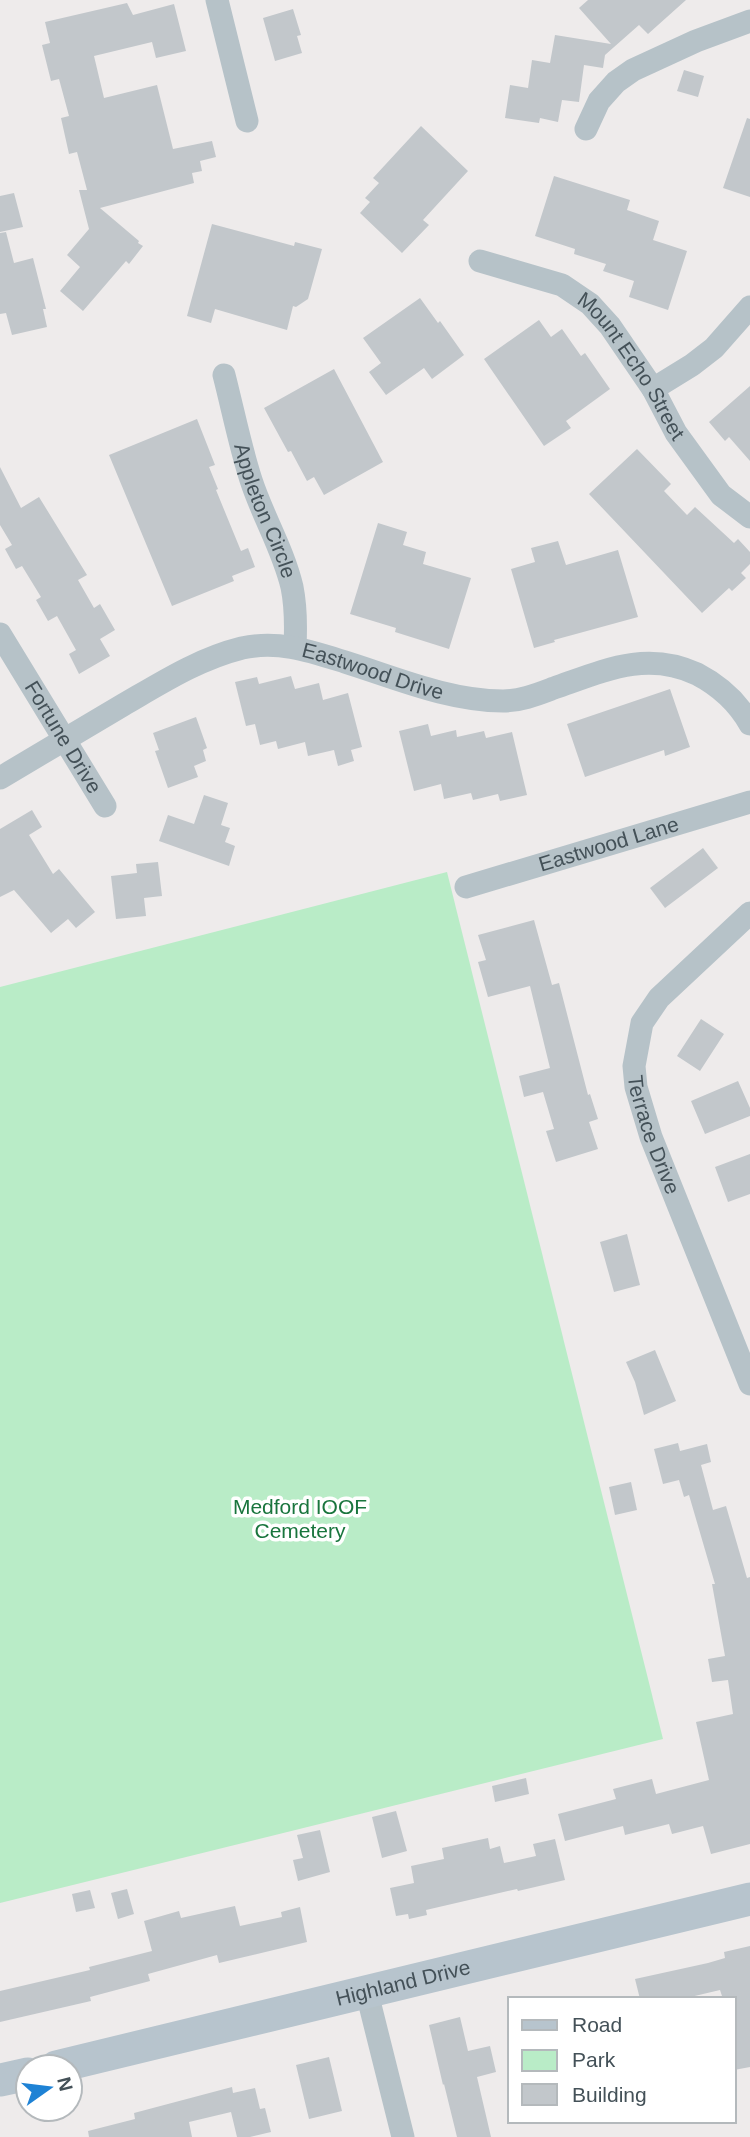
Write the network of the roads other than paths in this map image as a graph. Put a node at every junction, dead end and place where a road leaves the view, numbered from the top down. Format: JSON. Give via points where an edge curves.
{"nodes":[{"id":1,"x":217,"y":0,"type":"edge"},
{"id":2,"x":750,"y":21,"type":"edge"},
{"id":3,"x":247,"y":121,"type":"dead end"},
{"id":4,"x":586,"y":129,"type":"dead end"},
{"id":5,"x":480,"y":261,"type":"dead end"},
{"id":6,"x":750,"y":307,"type":"edge"},
{"id":7,"x":224,"y":375,"type":"dead end"},
{"id":8,"x":653,"y":389,"type":"junction"},
{"id":9,"x":750,"y":517,"type":"edge"},
{"id":10,"x":0,"y":634,"type":"edge"},
{"id":11,"x":295,"y":646,"type":"junction"},
{"id":12,"x":750,"y":723,"type":"edge"},
{"id":13,"x":65,"y":739,"type":"junction"},
{"id":14,"x":0,"y":778,"type":"edge"},
{"id":15,"x":750,"y":802,"type":"edge"},
{"id":16,"x":105,"y":806,"type":"dead end"},
{"id":17,"x":466,"y":887,"type":"dead end"},
{"id":18,"x":750,"y":913,"type":"edge"},
{"id":19,"x":750,"y":1384,"type":"edge"},
{"id":20,"x":750,"y":1899,"type":"edge"},
{"id":21,"x":367,"y":1993,"type":"junction"},
{"id":22,"x":84,"y":2060,"type":"edge"},
{"id":23,"x":403,"y":2137,"type":"edge"}],
"edges":[{"from":1,"to":3,"type":"street"},
{"from":2,"to":4,"type":"street","via":[[633,70],[599,101]]},
{"from":5,"to":8,"type":"street","name":"Mount Echo Street","via":[[562,285],[590,304]]},
{"from":6,"to":8,"type":"street","via":[[714,348]]},
{"from":7,"to":11,"type":"street","name":"Appleton Circle","via":[[251,481],[287,567],[296,611]]},
{"from":8,"to":9,"type":"street","name":"Mount Echo Street","via":[[676,433],[721,495]]},
{"from":10,"to":13,"type":"street","name":"Fortune Drive"},
{"from":11,"to":12,"type":"street","name":"Eastwood Drive","via":[[474,700],[531,697],[617,666],[669,665],[709,680],[729,695]]},
{"from":11,"to":13,"type":"street","name":"Eastwood Drive","via":[[244,648],[200,662]]},
{"from":13,"to":14,"type":"street","name":"Eastwood Drive"},
{"from":13,"to":16,"type":"street","name":"Fortune Drive"},
{"from":15,"to":17,"type":"street","name":"Eastwood Lane"},
{"from":18,"to":19,"type":"street","name":"Terrace Drive","via":[[659,998],[642,1023],[634,1066],[651,1137]]},
{"from":20,"to":21,"type":"main road","name":"Highland Drive"},
{"from":21,"to":22,"type":"main road","name":"Highland Drive"},
{"from":21,"to":23,"type":"street"}]}
